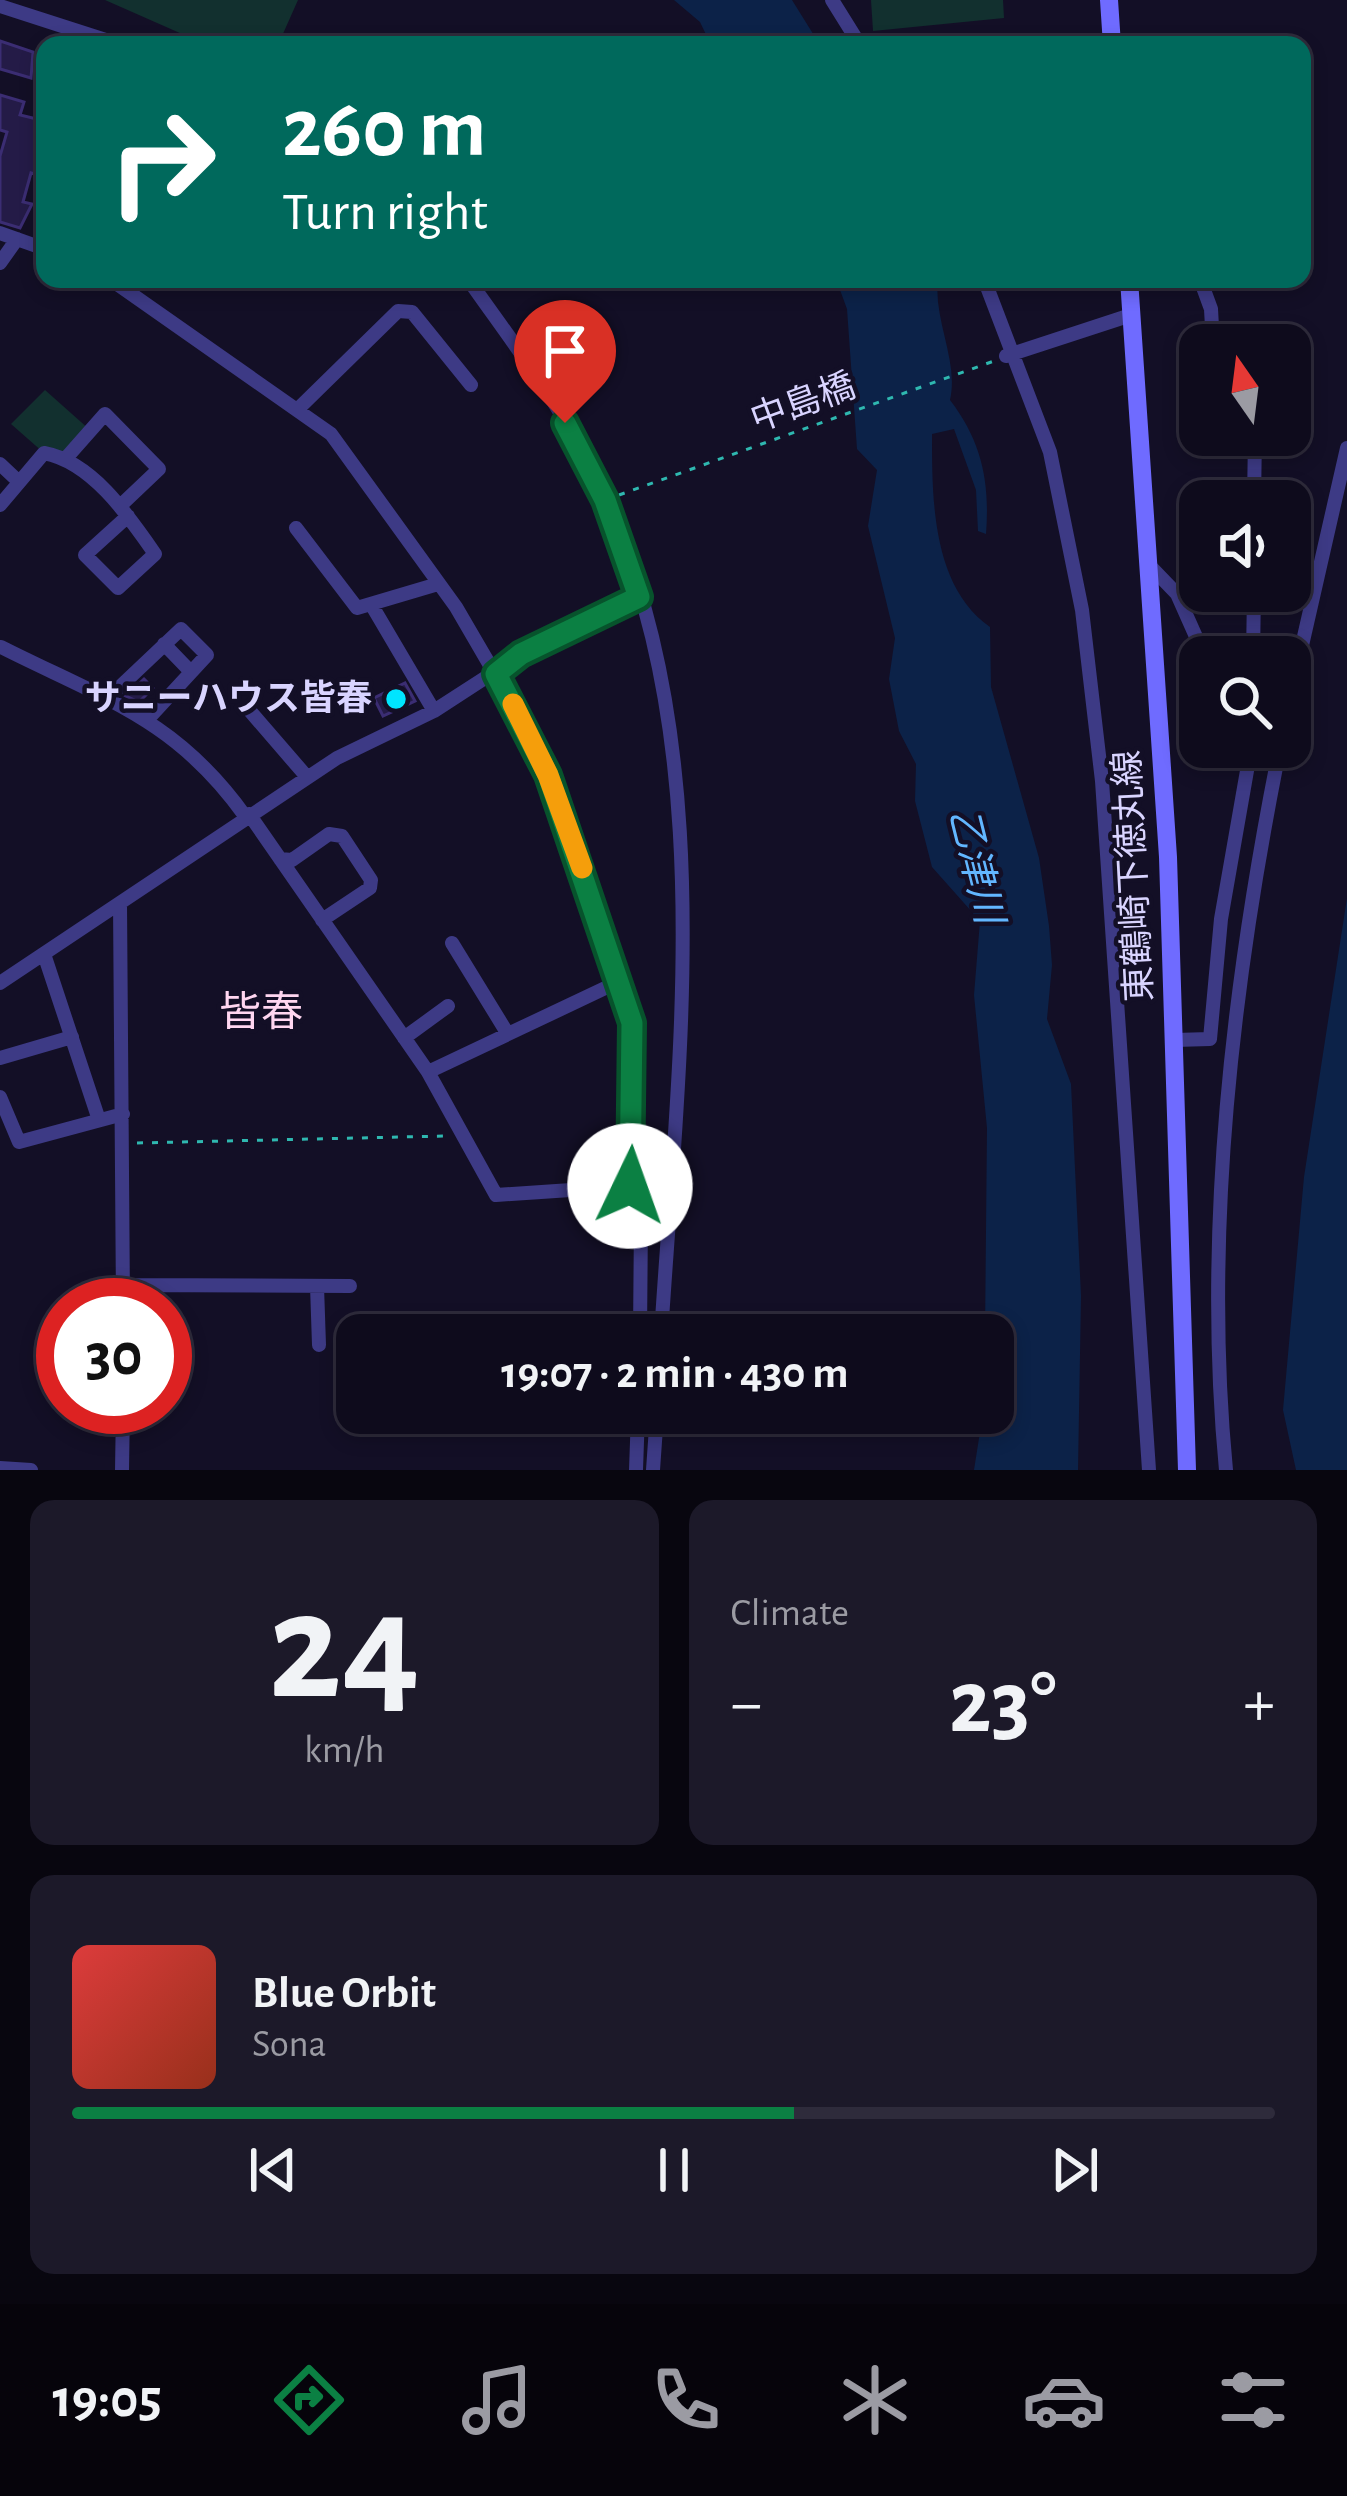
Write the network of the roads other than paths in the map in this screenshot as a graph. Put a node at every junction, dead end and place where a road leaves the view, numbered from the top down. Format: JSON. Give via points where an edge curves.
{"nodes":[{"id":1,"x":832,"y":0,"type":"edge"},
{"id":2,"x":1109,"y":0,"type":"edge"},
{"id":3,"x":0,"y":6,"type":"edge"},
{"id":4,"x":93,"y":36,"type":"edge"},
{"id":5,"x":854,"y":36,"type":"edge"},
{"id":6,"x":1111,"y":36,"type":"edge"},
{"id":7,"x":0,"y":233,"type":"edge"},
{"id":8,"x":17,"y":239,"type":"junction"},
{"id":9,"x":36,"y":246,"type":"edge"},
{"id":10,"x":0,"y":263,"type":"edge"},
{"id":11,"x":123,"y":288,"type":"edge"},
{"id":12,"x":474,"y":288,"type":"edge"},
{"id":13,"x":987,"y":288,"type":"edge"},
{"id":14,"x":1130,"y":288,"type":"edge"},
{"id":15,"x":1203,"y":288,"type":"edge"},
{"id":16,"x":1131,"y":315,"type":"junction"},
{"id":17,"x":1212,"y":324,"type":"edge"},
{"id":18,"x":1010,"y":355,"type":"junction"},
{"id":19,"x":471,"y":385,"type":"dead end"},
{"id":20,"x":300,"y":407,"type":"junction"},
{"id":21,"x":1347,"y":448,"type":"edge"},
{"id":22,"x":68,"y":457,"type":"junction"},
{"id":23,"x":0,"y":464,"type":"edge"},
{"id":24,"x":17,"y":479,"type":"junction"},
{"id":25,"x":0,"y":505,"type":"edge"},
{"id":26,"x":124,"y":511,"type":"junction"},
{"id":27,"x":296,"y":528,"type":"dead end"},
{"id":28,"x":1151,"y":567,"type":"junction"},
{"id":29,"x":438,"y":584,"type":"junction"},
{"id":30,"x":639,"y":597,"type":"junction"},
{"id":31,"x":371,"y":604,"type":"junction"},
{"id":32,"x":1196,"y":636,"type":"edge"},
{"id":33,"x":1304,"y":636,"type":"edge"},
{"id":34,"x":164,"y":644,"type":"junction"},
{"id":35,"x":1,"y":647,"type":"edge"},
{"id":36,"x":191,"y":672,"type":"junction"},
{"id":37,"x":496,"y":674,"type":"junction"},
{"id":38,"x":106,"y":700,"type":"junction"},
{"id":39,"x":250,"y":711,"type":"dead end"},
{"id":40,"x":434,"y":711,"type":"junction"},
{"id":41,"x":147,"y":720,"type":"junction"},
{"id":42,"x":1246,"y":768,"type":"edge"},
{"id":43,"x":1276,"y":768,"type":"edge"},
{"id":44,"x":307,"y":777,"type":"junction"},
{"id":45,"x":247,"y":815,"type":"junction"},
{"id":46,"x":280,"y":859,"type":"junction"},
{"id":47,"x":120,"y":903,"type":"junction"},
{"id":48,"x":322,"y":920,"type":"junction"},
{"id":49,"x":452,"y":943,"type":"dead end"},
{"id":50,"x":44,"y":954,"type":"junction"},
{"id":51,"x":620,"y":982,"type":"junction"},
{"id":52,"x":0,"y":983,"type":"edge"},
{"id":53,"x":448,"y":1006,"type":"dead end"},
{"id":54,"x":506,"y":1031,"type":"junction"},
{"id":55,"x":72,"y":1036,"type":"junction"},
{"id":56,"x":404,"y":1037,"type":"junction"},
{"id":57,"x":1174,"y":1040,"type":"junction"},
{"id":58,"x":0,"y":1058,"type":"edge"},
{"id":59,"x":428,"y":1072,"type":"junction"},
{"id":60,"x":0,"y":1096,"type":"edge"},
{"id":61,"x":123,"y":1114,"type":"junction"},
{"id":62,"x":99,"y":1120,"type":"junction"},
{"id":63,"x":630,"y":1186,"type":"junction"},
{"id":64,"x":666,"y":1256,"type":"junction"},
{"id":65,"x":123,"y":1278,"type":"edge"},
{"id":66,"x":192,"y":1285,"type":"edge"},
{"id":67,"x":317,"y":1286,"type":"junction"},
{"id":68,"x":350,"y":1286,"type":"dead end"},
{"id":69,"x":641,"y":1314,"type":"edge"},
{"id":70,"x":643,"y":1314,"type":"edge"},
{"id":71,"x":662,"y":1314,"type":"edge"},
{"id":72,"x":319,"y":1345,"type":"dead end"},
{"id":73,"x":123,"y":1434,"type":"edge"},
{"id":74,"x":637,"y":1434,"type":"edge"},
{"id":75,"x":656,"y":1434,"type":"edge"},
{"id":76,"x":0,"y":1468,"type":"edge"},
{"id":77,"x":31,"y":1470,"type":"edge"},
{"id":78,"x":122,"y":1470,"type":"edge"},
{"id":79,"x":636,"y":1470,"type":"edge"},
{"id":80,"x":653,"y":1470,"type":"edge"},
{"id":81,"x":1149,"y":1470,"type":"edge"},
{"id":82,"x":1187,"y":1470,"type":"edge"},
{"id":83,"x":1226,"y":1470,"type":"edge"}],
"edges":[{"from":1,"to":5,"type":"street"},
{"from":2,"to":6,"type":"street"},
{"from":3,"to":4,"type":"street"},
{"from":7,"to":8,"type":"street"},
{"from":8,"to":9,"type":"street"},
{"from":8,"to":10,"type":"street"},
{"from":11,"to":20,"type":"street"},
{"from":12,"to":30,"type":"street","via":[[611,498]]},
{"from":13,"to":18,"type":"street"},
{"from":14,"to":16,"type":"street","name":"東鶴崎下徳丸線"},
{"from":15,"to":17,"type":"street"},
{"from":16,"to":18,"type":"street"},
{"from":16,"to":28,"type":"street","name":"東鶴崎下徳丸線"},
{"from":18,"to":81,"type":"street","via":[[1051,452],[1082,610],[1102,781]]},
{"from":19,"to":20,"type":"street","via":[[412,312],[398,311]]},
{"from":20,"to":29,"type":"street","via":[[346,452]]},
{"from":21,"to":33,"type":"street"},
{"from":22,"to":24,"type":"street","via":[[44,453]]},
{"from":22,"to":26,"type":"street"},
{"from":22,"to":26,"type":"street","via":[[105,414],[159,469]]},
{"from":23,"to":24,"type":"street"},
{"from":24,"to":25,"type":"street"},
{"from":26,"to":26,"type":"street","via":[[155,554],[118,588],[86,555]]},
{"from":27,"to":31,"type":"street","via":[[357,608]]},
{"from":28,"to":32,"type":"street","via":[[1177,594]]},
{"from":28,"to":57,"type":"street","name":"東鶴崎下徳丸線"},
{"from":29,"to":31,"type":"street"},
{"from":29,"to":37,"type":"street"},
{"from":30,"to":37,"type":"street"},
{"from":30,"to":64,"type":"street","via":[[674,755],[686,900]]},
{"from":31,"to":40,"type":"street"},
{"from":34,"to":36,"type":"street"},
{"from":34,"to":36,"type":"street","via":[[181,628],[207,649]]},
{"from":34,"to":38,"type":"street"},
{"from":35,"to":38,"type":"street"},
{"from":36,"to":41,"type":"street"},
{"from":37,"to":40,"type":"street"},
{"from":37,"to":51,"type":"street","via":[[548,775]]},
{"from":38,"to":41,"type":"street"},
{"from":39,"to":44,"type":"street"},
{"from":40,"to":44,"type":"street"},
{"from":41,"to":45,"type":"street","via":[[193,751]]},
{"from":42,"to":57,"type":"street","via":[[1210,1039]]},
{"from":43,"to":83,"type":"street","via":[[1230,1090],[1219,1314]]},
{"from":44,"to":45,"type":"street"},
{"from":45,"to":46,"type":"street"},
{"from":45,"to":47,"type":"street"},
{"from":46,"to":48,"type":"street"},
{"from":46,"to":48,"type":"street","via":[[292,860],[329,834],[342,836],[370,888]]},
{"from":47,"to":50,"type":"street"},
{"from":47,"to":61,"type":"street"},
{"from":48,"to":56,"type":"street"},
{"from":49,"to":54,"type":"street"},
{"from":50,"to":52,"type":"street"},
{"from":50,"to":55,"type":"street"},
{"from":51,"to":54,"type":"street"},
{"from":51,"to":63,"type":"street","via":[[632,1023]]},
{"from":53,"to":56,"type":"street"},
{"from":54,"to":59,"type":"street"},
{"from":55,"to":58,"type":"street"},
{"from":55,"to":62,"type":"street"},
{"from":56,"to":59,"type":"street"},
{"from":57,"to":82,"type":"street","name":"東鶴崎下徳丸線"},
{"from":59,"to":63,"type":"street","via":[[496,1195]]},
{"from":60,"to":62,"type":"street","via":[[19,1142]]},
{"from":61,"to":62,"type":"street"},
{"from":61,"to":65,"type":"street"},
{"from":63,"to":69,"type":"street","via":[[641,1217]]},
{"from":64,"to":70,"type":"street"},
{"from":64,"to":71,"type":"street"},
{"from":66,"to":67,"type":"street"},
{"from":67,"to":68,"type":"street"},
{"from":67,"to":72,"type":"street"},
{"from":73,"to":78,"type":"street"},
{"from":74,"to":79,"type":"street"},
{"from":75,"to":80,"type":"street"},
{"from":76,"to":77,"type":"street"}]}
